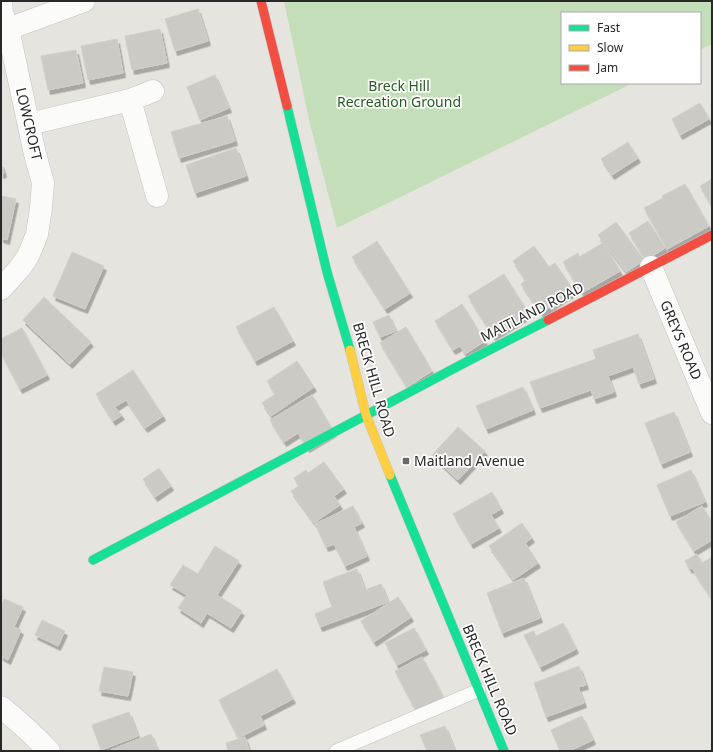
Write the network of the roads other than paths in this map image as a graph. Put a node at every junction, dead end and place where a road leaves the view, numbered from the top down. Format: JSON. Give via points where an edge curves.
{"nodes":[{"id":1,"x":84,"y":1,"type":"edge"},
{"id":2,"x":261,"y":1,"type":"edge"},
{"id":3,"x":3,"y":14,"type":"edge"},
{"id":4,"x":153,"y":91,"type":"dead end"},
{"id":5,"x":130,"y":100,"type":"junction"},
{"id":6,"x":29,"y":124,"type":"junction"},
{"id":7,"x":157,"y":196,"type":"dead end"},
{"id":8,"x":712,"y":236,"type":"edge"},
{"id":9,"x":651,"y":267,"type":"junction"},
{"id":10,"x":1,"y":289,"type":"edge"},
{"id":11,"x":712,"y":413,"type":"edge"},
{"id":12,"x":366,"y":415,"type":"junction"},
{"id":13,"x":93,"y":560,"type":"dead end"},
{"id":14,"x":479,"y":690,"type":"junction"},
{"id":15,"x":1,"y":707,"type":"edge"},
{"id":16,"x":49,"y":751,"type":"edge"},
{"id":17,"x":336,"y":751,"type":"edge"},
{"id":18,"x":504,"y":751,"type":"edge"}],
"edges":[{"from":1,"to":3,"type":"street","name":"LOWCROFT"},
{"from":2,"to":12,"type":"street","name":"BRECK HILL ROAD","via":[[327,272],[348,341]]},
{"from":3,"to":6,"type":"street","name":"LOWCROFT"},
{"from":4,"to":5,"type":"street"},
{"from":5,"to":6,"type":"street"},
{"from":5,"to":7,"type":"street"},
{"from":6,"to":10,"type":"street","name":"LOWCROFT","via":[[43,183],[37,234],[27,258]]},
{"from":8,"to":9,"type":"street","name":"MAITLAND ROAD"},
{"from":9,"to":11,"type":"street","name":"GREYS ROAD"},
{"from":9,"to":12,"type":"street","name":"MAITLAND ROAD"},
{"from":12,"to":13,"type":"street"},
{"from":12,"to":14,"type":"street","name":"BRECK HILL ROAD"},
{"from":14,"to":17,"type":"lane"},
{"from":14,"to":18,"type":"street","name":"BRECK HILL ROAD"},
{"from":15,"to":16,"type":"street"}]}
